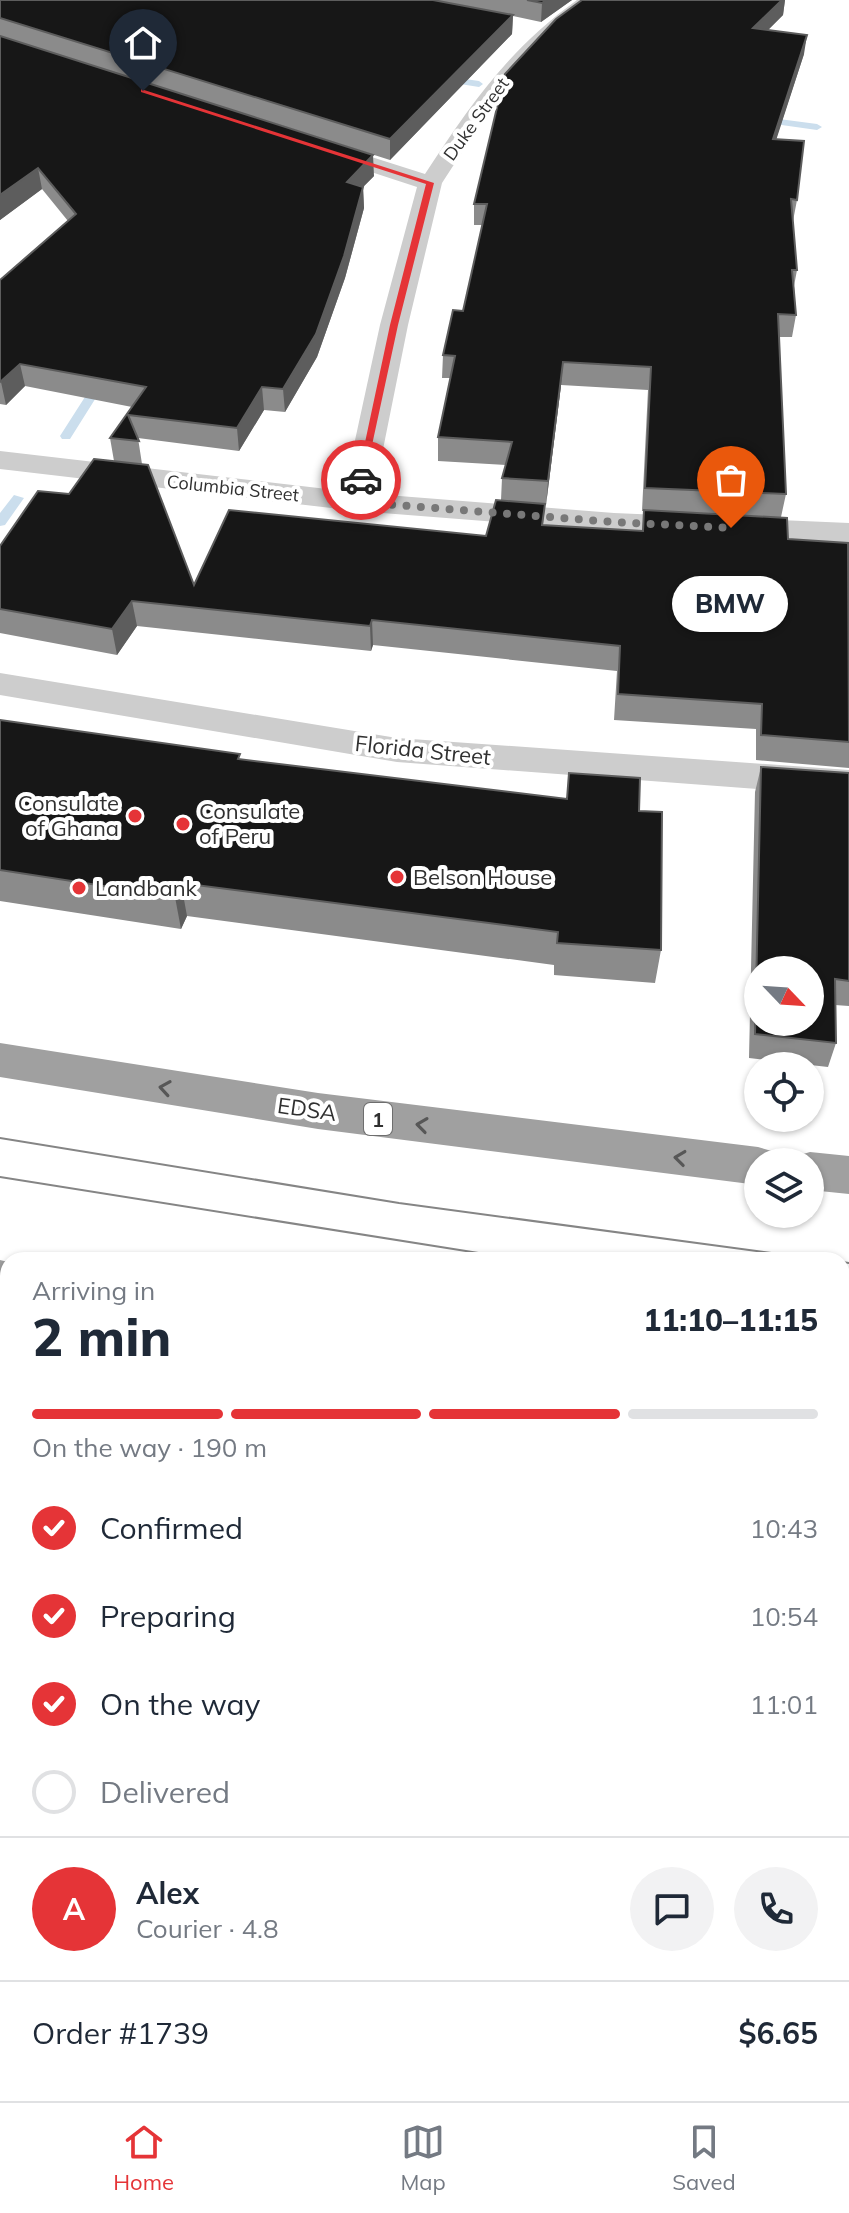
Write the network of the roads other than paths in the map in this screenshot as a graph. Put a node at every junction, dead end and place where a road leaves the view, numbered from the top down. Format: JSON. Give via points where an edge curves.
{"nodes":[{"id":1,"x":590,"y":0,"type":"edge"},
{"id":2,"x":517,"y":27,"type":"dead end"},
{"id":3,"x":546,"y":32,"type":"junction"},
{"id":4,"x":297,"y":140,"type":"edge"},
{"id":5,"x":430,"y":183,"type":"junction"},
{"id":6,"x":0,"y":460,"type":"edge"},
{"id":7,"x":357,"y":502,"type":"junction"},
{"id":8,"x":849,"y":533,"type":"edge"},
{"id":9,"x":0,"y":684,"type":"edge"},
{"id":10,"x":849,"y":783,"type":"edge"},
{"id":11,"x":0,"y":1060,"type":"edge"},
{"id":12,"x":744,"y":1164,"type":"edge"},
{"id":13,"x":824,"y":1172,"type":"edge"},
{"id":14,"x":849,"y":1175,"type":"edge"}],
"edges":[{"from":1,"to":3,"type":"street","name":"Duke Street"},
{"from":2,"to":3,"type":"street"},
{"from":3,"to":5,"type":"street","name":"Duke Street","via":[[489,94]]},
{"from":4,"to":5,"type":"street"},
{"from":5,"to":7,"type":"street","name":"Duke Street"},
{"from":6,"to":7,"type":"street","name":"Columbia Street"},
{"from":7,"to":8,"type":"street","name":"Columbia Street"},
{"from":9,"to":10,"type":"street","name":"Florida Street","via":[[397,750]]},
{"from":12,"to":11,"type":"highway","name":"EDSA","number":"1","one_way":true,"via":[[333,1113]]},
{"from":13,"to":14,"type":"highway"}]}
